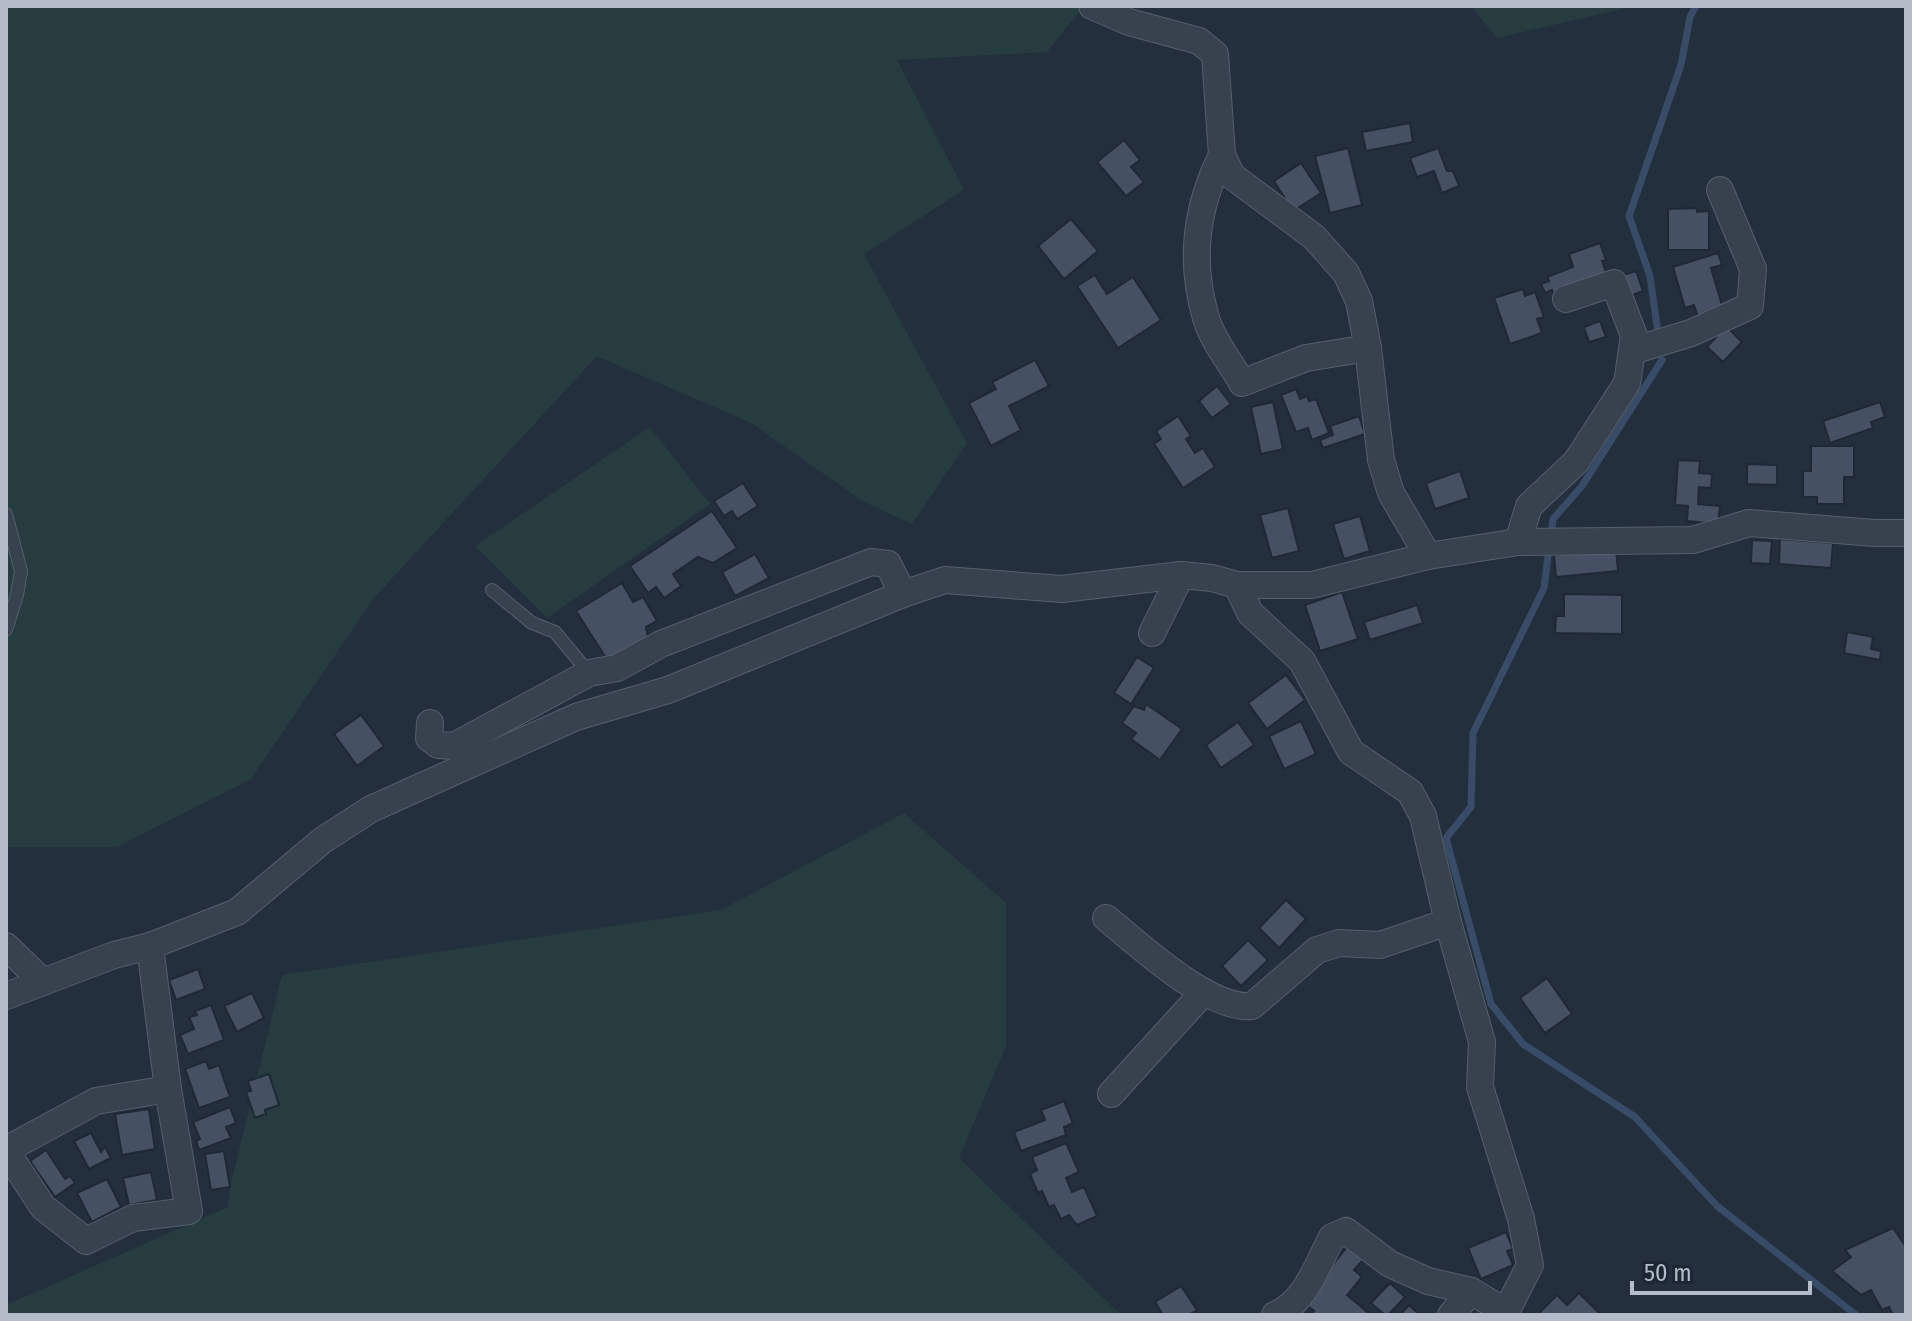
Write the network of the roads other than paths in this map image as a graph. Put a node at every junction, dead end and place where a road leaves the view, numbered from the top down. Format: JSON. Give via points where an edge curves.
{"nodes":[{"id":1,"x":1092,"y":6,"type":"edge"},
{"id":2,"x":1222,"y":155,"type":"junction"},
{"id":3,"x":1720,"y":190,"type":"dead end"},
{"id":4,"x":1566,"y":299,"type":"dead end"},
{"id":5,"x":1368,"y":348,"type":"junction"},
{"id":6,"x":1632,"y":351,"type":"junction"},
{"id":7,"x":6,"y":514,"type":"edge"},
{"id":8,"x":1906,"y":533,"type":"edge"},
{"id":9,"x":1518,"y":542,"type":"junction"},
{"id":10,"x":1428,"y":556,"type":"junction"},
{"id":11,"x":1181,"y":575,"type":"junction"},
{"id":12,"x":1237,"y":585,"type":"junction"},
{"id":13,"x":492,"y":590,"type":"dead end"},
{"id":14,"x":903,"y":594,"type":"junction"},
{"id":15,"x":6,"y":630,"type":"edge"},
{"id":16,"x":1152,"y":633,"type":"dead end"},
{"id":17,"x":589,"y":673,"type":"junction"},
{"id":18,"x":430,"y":723,"type":"dead end"},
{"id":19,"x":1106,"y":918,"type":"dead end"},
{"id":20,"x":1448,"y":922,"type":"junction"},
{"id":21,"x":6,"y":946,"type":"edge"},
{"id":22,"x":150,"y":946,"type":"junction"},
{"id":23,"x":43,"y":982,"type":"junction"},
{"id":24,"x":1203,"y":993,"type":"junction"},
{"id":25,"x":6,"y":996,"type":"edge"},
{"id":26,"x":168,"y":1089,"type":"junction"},
{"id":27,"x":1111,"y":1094,"type":"dead end"},
{"id":28,"x":6,"y":1151,"type":"edge"},
{"id":29,"x":1471,"y":1291,"type":"junction"},
{"id":30,"x":1507,"y":1314,"type":"edge"},
{"id":31,"x":1275,"y":1315,"type":"edge"},
{"id":32,"x":1451,"y":1315,"type":"edge"}],
"edges":[{"from":1,"to":2,"type":"street","via":[[1199,41],[1215,54]]},
{"from":2,"to":5,"type":"street","via":[[1232,176],[1314,237],[1346,273],[1359,301]]},
{"from":2,"to":5,"type":"street","via":[[1198,218],[1197,268],[1206,320],[1242,383],[1306,358]]},
{"from":3,"to":6,"type":"street","via":[[1753,269],[1750,306],[1691,333]]},
{"from":4,"to":6,"type":"street","via":[[1614,283],[1634,336]]},
{"from":5,"to":10,"type":"street","via":[[1381,460],[1391,493]]},
{"from":6,"to":9,"type":"street","via":[[1627,383],[1576,462],[1529,506]]},
{"from":7,"to":15,"type":"lane","via":[[21,571]]},
{"from":8,"to":9,"type":"street","via":[[1749,523],[1693,540]]},
{"from":9,"to":10,"type":"street"},
{"from":10,"to":12,"type":"street","via":[[1312,585]]},
{"from":11,"to":12,"type":"street"},
{"from":11,"to":14,"type":"street","via":[[1062,589],[945,580]]},
{"from":11,"to":16,"type":"street"},
{"from":12,"to":20,"type":"street","via":[[1250,613],[1302,661],[1351,752],[1410,792],[1423,816]]},
{"from":13,"to":17,"type":"lane","via":[[532,623],[555,632]]},
{"from":14,"to":17,"type":"street","via":[[888,564],[871,562],[661,644],[617,668]]},
{"from":14,"to":22,"type":"street","via":[[668,690],[576,717],[371,809],[323,840],[237,912]]},
{"from":17,"to":18,"type":"street","via":[[454,746],[429,738]]},
{"from":19,"to":24,"type":"street"},
{"from":20,"to":24,"type":"street","via":[[1380,945],[1339,943],[1317,950],[1252,1006]]},
{"from":20,"to":30,"type":"street","via":[[1482,1042],[1480,1087],[1530,1265]]},
{"from":21,"to":23,"type":"street"},
{"from":22,"to":23,"type":"street"},
{"from":22,"to":26,"type":"street"},
{"from":23,"to":25,"type":"street"},
{"from":24,"to":27,"type":"street"},
{"from":26,"to":28,"type":"street","via":[[96,1101]]},
{"from":26,"to":28,"type":"street","via":[[189,1211],[133,1218],[86,1241],[43,1207]]},
{"from":29,"to":30,"type":"street"},
{"from":29,"to":31,"type":"street","via":[[1428,1281],[1390,1264],[1346,1231],[1332,1237],[1305,1289]]},
{"from":29,"to":32,"type":"street"}]}
